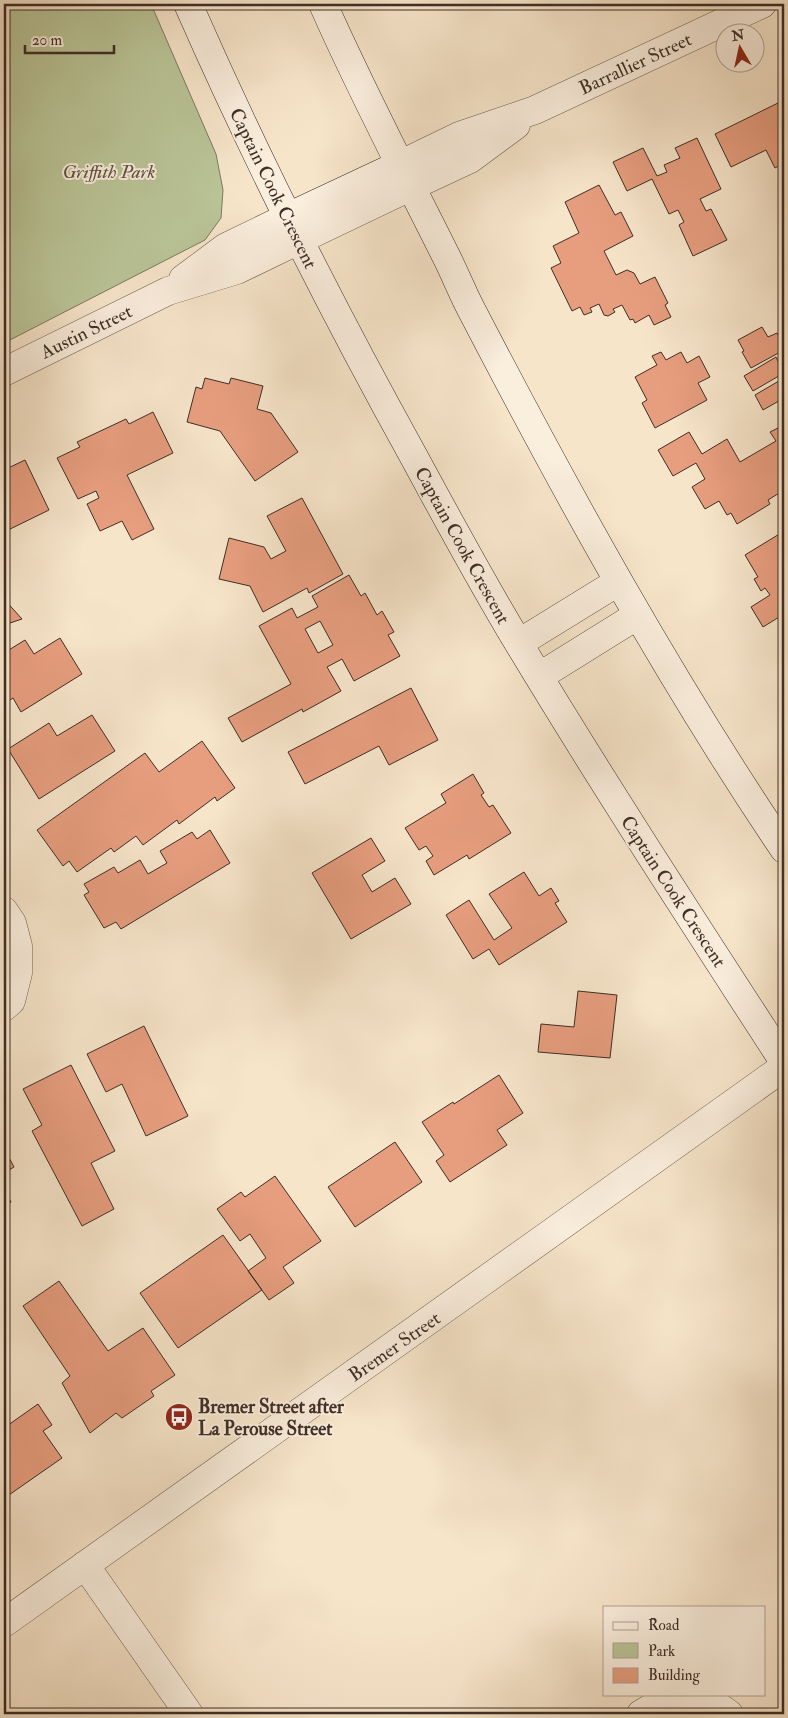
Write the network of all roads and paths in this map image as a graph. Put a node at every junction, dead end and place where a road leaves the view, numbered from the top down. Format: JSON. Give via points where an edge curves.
{"nodes":[{"id":1,"x":188,"y":4,"type":"edge"},
{"id":2,"x":323,"y":4,"type":"edge"},
{"id":3,"x":762,"y":4,"type":"edge"},
{"id":4,"x":406,"y":175,"type":"junction"},
{"id":5,"x":293,"y":229,"type":"junction"},
{"id":6,"x":4,"y":372,"type":"edge"},
{"id":7,"x":618,"y":582,"type":"junction"},
{"id":8,"x":638,"y":615,"type":"junction"},
{"id":9,"x":518,"y":643,"type":"junction"},
{"id":10,"x":540,"y":676,"type":"junction"},
{"id":11,"x":784,"y":849,"type":"edge"},
{"id":12,"x":4,"y":911,"type":"edge"},
{"id":13,"x":4,"y":1007,"type":"edge"},
{"id":14,"x":784,"y":1062,"type":"edge"},
{"id":15,"x":784,"y":1067,"type":"edge"},
{"id":16,"x":85,"y":1565,"type":"junction"},
{"id":17,"x":4,"y":1623,"type":"edge"},
{"id":18,"x":678,"y":1696,"type":"edge"},
{"id":19,"x":189,"y":1714,"type":"edge"},
{"id":20,"x":641,"y":1714,"type":"edge"},
{"id":21,"x":729,"y":1714,"type":"edge"}],
"edges":[{"from":1,"to":5,"type":"main road","name":"Captain Cook Crescent"},
{"from":2,"to":4,"type":"main road"},
{"from":3,"to":4,"type":"main road","name":"Barrallier Street","via":[[535,110],[470,159]]},
{"from":4,"to":5,"type":"main road","name":"Barrallier Street"},
{"from":4,"to":7,"type":"main road","via":[[470,307]]},
{"from":5,"to":6,"type":"main road","name":"Austin Street","via":[[236,270],[168,291]]},
{"from":5,"to":9,"type":"main road","name":"Captain Cook Crescent","via":[[363,365]]},
{"from":7,"to":8,"type":"main road"},
{"from":7,"to":9,"type":"main road"},
{"from":8,"to":10,"type":"main road"},
{"from":8,"to":11,"type":"main road"},
{"from":9,"to":10,"type":"main road","name":"Captain Cook Crescent"},
{"from":10,"to":14,"type":"main road","name":"Captain Cook Crescent","via":[[585,753]]},
{"from":12,"to":13,"type":"main road","via":[[12,923],[18,946],[18,973],[11,1001]]},
{"from":15,"to":16,"type":"main road","name":"Bremer Street"},
{"from":16,"to":17,"type":"main road","name":"Bremer Street"},
{"from":16,"to":19,"type":"main road"},
{"from":18,"to":20,"type":"main road"},
{"from":18,"to":21,"type":"main road","via":[[707,1701]]}]}
